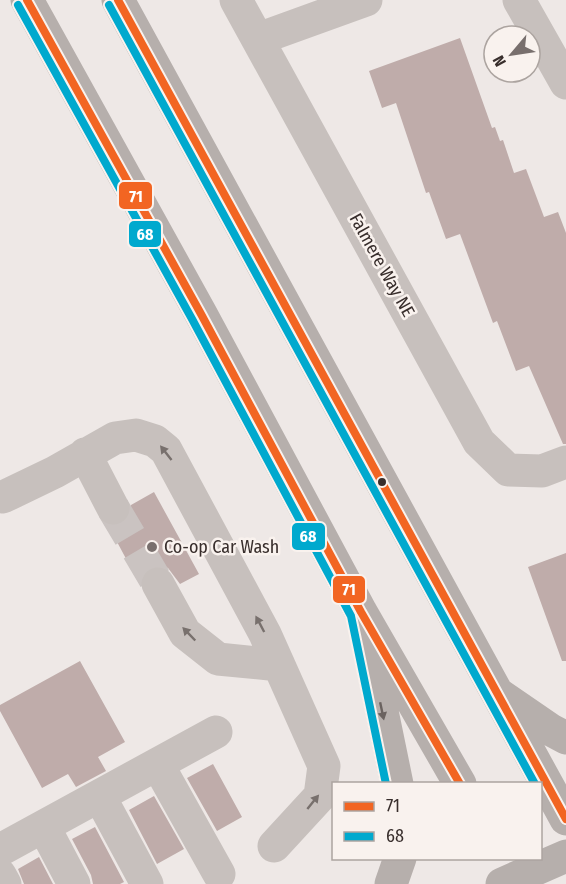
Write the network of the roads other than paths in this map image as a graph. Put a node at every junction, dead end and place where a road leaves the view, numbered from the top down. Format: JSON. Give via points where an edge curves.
{"nodes":[{"id":1,"x":27,"y":0,"type":"edge"},
{"id":2,"x":118,"y":0,"type":"edge"},
{"id":3,"x":236,"y":0,"type":"edge"},
{"id":4,"x":366,"y":0,"type":"edge"},
{"id":5,"x":519,"y":0,"type":"edge"},
{"id":6,"x":258,"y":39,"type":"junction"},
{"id":7,"x":566,"y":83,"type":"edge"},
{"id":8,"x":85,"y":454,"type":"junction"},
{"id":9,"x":566,"y":462,"type":"edge"},
{"id":10,"x":3,"y":496,"type":"dead end"},
{"id":11,"x":113,"y":508,"type":"tunnel mouth"},
{"id":12,"x":158,"y":584,"type":"tunnel mouth"},
{"id":13,"x":361,"y":612,"type":"junction"},
{"id":14,"x":279,"y":665,"type":"junction"},
{"id":15,"x":494,"y":690,"type":"junction"},
{"id":16,"x":216,"y":732,"type":"dead end"},
{"id":17,"x":566,"y":738,"type":"edge"},
{"id":18,"x":158,"y":765,"type":"junction"},
{"id":19,"x":397,"y":782,"type":"edge"},
{"id":20,"x":459,"y":782,"type":"edge"},
{"id":21,"x":100,"y":797,"type":"junction"},
{"id":22,"x":566,"y":819,"type":"edge"},
{"id":23,"x":44,"y":827,"type":"junction"},
{"id":24,"x":274,"y":846,"type":"dead end"},
{"id":25,"x":0,"y":850,"type":"edge"},
{"id":26,"x":566,"y":856,"type":"edge"},
{"id":27,"x":399,"y":860,"type":"edge"},
{"id":28,"x":219,"y":874,"type":"dead end"},
{"id":29,"x":0,"y":875,"type":"edge"},
{"id":30,"x":509,"y":876,"type":"edge"},
{"id":31,"x":5,"y":884,"type":"edge"},
{"id":32,"x":74,"y":884,"type":"edge"},
{"id":33,"x":147,"y":884,"type":"edge"},
{"id":34,"x":391,"y":884,"type":"edge"}],
"edges":[{"from":1,"to":13,"type":"main road"},
{"from":2,"to":15,"type":"main road"},
{"from":3,"to":6,"type":"street","name":"Falmere Way NE"},
{"from":4,"to":6,"type":"street"},
{"from":5,"to":7,"type":"street"},
{"from":6,"to":9,"type":"street","name":"Falmere Way NE","via":[[479,442],[508,470],[542,471]]},
{"from":8,"to":10,"type":"street"},
{"from":8,"to":11,"type":"street"},
{"from":14,"to":8,"type":"street","one_way":true,"via":[[166,450],[155,441],[136,435],[115,438]]},
{"from":14,"to":12,"type":"street","one_way":true,"via":[[218,659],[185,633]]},
{"from":13,"to":19,"type":"main road","one_way":true},
{"from":13,"to":20,"type":"main road"},
{"from":24,"to":14,"type":"street","one_way":true,"via":[[320,796],[324,766]]},
{"from":15,"to":17,"type":"main road"},
{"from":15,"to":22,"type":"main road"},
{"from":16,"to":18,"type":"street"},
{"from":18,"to":21,"type":"street"},
{"from":18,"to":28,"type":"street"},
{"from":21,"to":23,"type":"street"},
{"from":21,"to":33,"type":"street"},
{"from":23,"to":25,"type":"street"},
{"from":23,"to":32,"type":"street"},
{"from":26,"to":30,"type":"main road"},
{"from":27,"to":34,"type":"main road"},
{"from":29,"to":31,"type":"street"}]}
